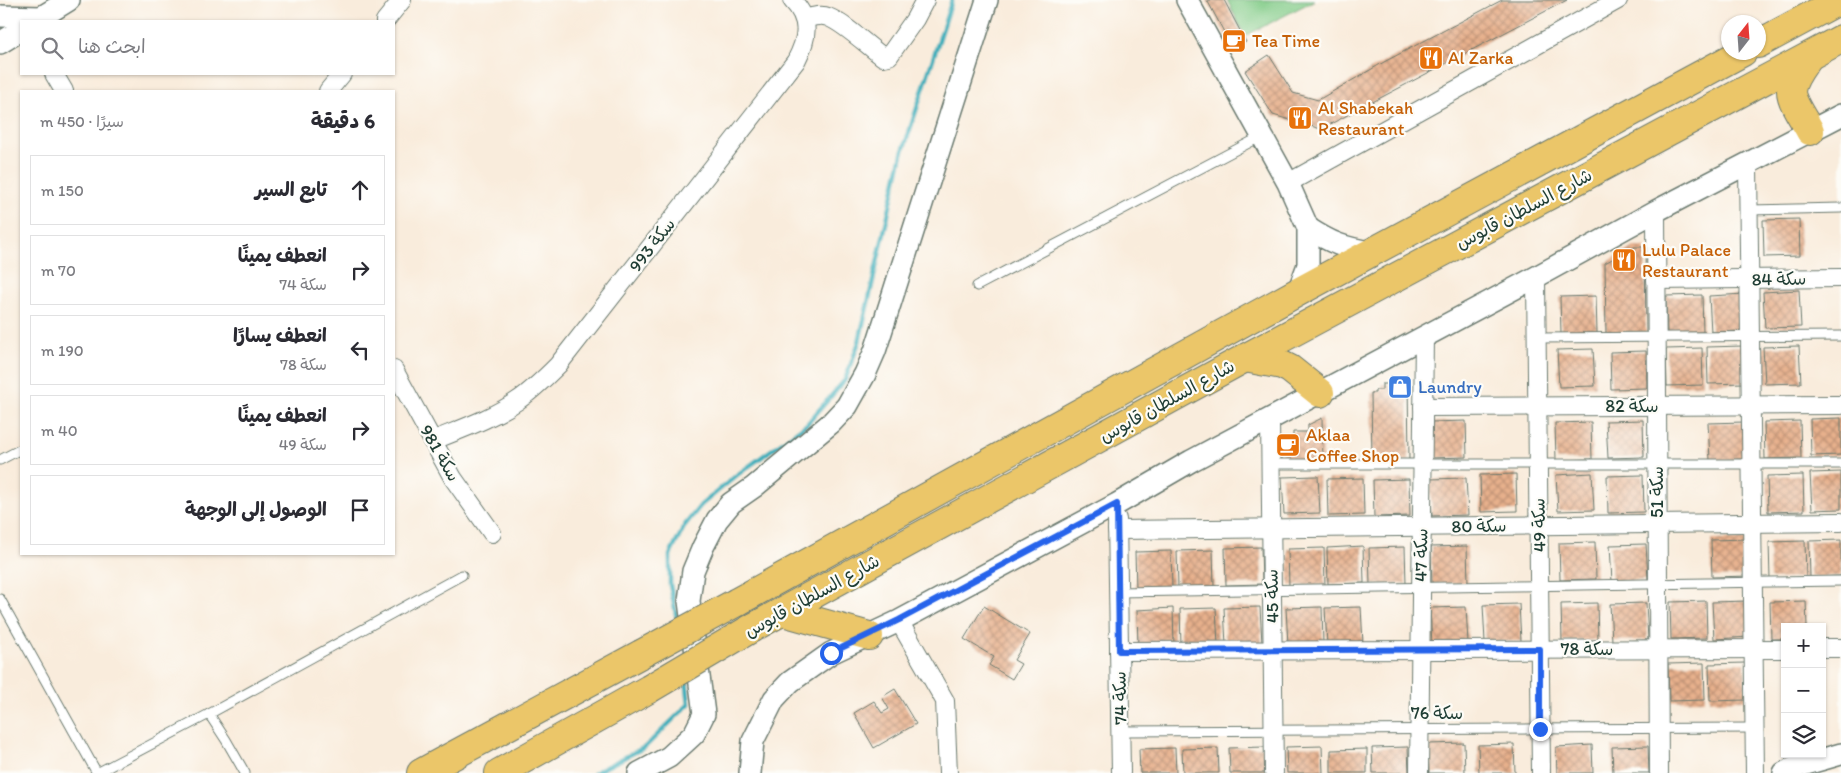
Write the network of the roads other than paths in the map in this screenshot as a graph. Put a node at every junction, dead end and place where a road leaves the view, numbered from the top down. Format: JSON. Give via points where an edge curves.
{"nodes":[{"id":1,"x":69,"y":0,"type":"edge"},
{"id":2,"x":402,"y":0,"type":"edge"},
{"id":3,"x":792,"y":0,"type":"edge"},
{"id":4,"x":925,"y":0,"type":"edge"},
{"id":5,"x":987,"y":0,"type":"edge"},
{"id":6,"x":1186,"y":0,"type":"edge"},
{"id":7,"x":1618,"y":0,"type":"edge"},
{"id":8,"x":1840,"y":0,"type":"edge"},
{"id":9,"x":0,"y":16,"type":"edge"},
{"id":10,"x":38,"y":19,"type":"edge"},
{"id":11,"x":805,"y":19,"type":"junction"},
{"id":12,"x":386,"y":20,"type":"edge"},
{"id":13,"x":20,"y":31,"type":"edge"},
{"id":14,"x":1841,"y":39,"type":"edge"},
{"id":15,"x":1766,"y":40,"type":"edge"},
{"id":16,"x":0,"y":43,"type":"edge"},
{"id":17,"x":1808,"y":58,"type":"junction"},
{"id":18,"x":1728,"y":60,"type":"edge"},
{"id":19,"x":55,"y":75,"type":"edge"},
{"id":20,"x":341,"y":75,"type":"edge"},
{"id":21,"x":63,"y":90,"type":"edge"},
{"id":22,"x":329,"y":90,"type":"edge"},
{"id":23,"x":1841,"y":115,"type":"edge"},
{"id":24,"x":1810,"y":131,"type":"junction"},
{"id":25,"x":1262,"y":136,"type":"junction"},
{"id":26,"x":1748,"y":164,"type":"junction"},
{"id":27,"x":1288,"y":183,"type":"junction"},
{"id":28,"x":1841,"y":208,"type":"edge"},
{"id":29,"x":1749,"y":210,"type":"junction"},
{"id":30,"x":1656,"y":211,"type":"junction"},
{"id":31,"x":1308,"y":228,"type":"junction"},
{"id":32,"x":1371,"y":252,"type":"junction"},
{"id":33,"x":1536,"y":277,"type":"junction"},
{"id":34,"x":1841,"y":278,"type":"edge"},
{"id":35,"x":1750,"y":279,"type":"junction"},
{"id":36,"x":1656,"y":280,"type":"junction"},
{"id":37,"x":976,"y":286,"type":"dead end"},
{"id":38,"x":1298,"y":292,"type":"junction"},
{"id":39,"x":1424,"y":336,"type":"junction"},
{"id":40,"x":1750,"y":336,"type":"junction"},
{"id":41,"x":1841,"y":336,"type":"edge"},
{"id":42,"x":1656,"y":337,"type":"junction"},
{"id":43,"x":1537,"y":338,"type":"junction"},
{"id":44,"x":1245,"y":358,"type":"junction"},
{"id":45,"x":395,"y":372,"type":"edge"},
{"id":46,"x":1320,"y":393,"type":"junction"},
{"id":47,"x":1751,"y":405,"type":"junction"},
{"id":48,"x":1841,"y":405,"type":"edge"},
{"id":49,"x":1538,"y":406,"type":"junction"},
{"id":50,"x":1657,"y":406,"type":"junction"},
{"id":51,"x":1423,"y":407,"type":"junction"},
{"id":52,"x":1270,"y":419,"type":"junction"},
{"id":53,"x":432,"y":441,"type":"junction"},
{"id":54,"x":20,"y":450,"type":"edge"},
{"id":55,"x":0,"y":460,"type":"edge"},
{"id":56,"x":1270,"y":464,"type":"junction"},
{"id":57,"x":1422,"y":464,"type":"junction"},
{"id":58,"x":1538,"y":464,"type":"junction"},
{"id":59,"x":1657,"y":464,"type":"junction"},
{"id":60,"x":1752,"y":464,"type":"junction"},
{"id":61,"x":1841,"y":464,"type":"edge"},
{"id":62,"x":1117,"y":504,"type":"junction"},
{"id":63,"x":1841,"y":522,"type":"edge"},
{"id":64,"x":1752,"y":523,"type":"junction"},
{"id":65,"x":1658,"y":524,"type":"junction"},
{"id":66,"x":1539,"y":525,"type":"junction"},
{"id":67,"x":1422,"y":526,"type":"junction"},
{"id":68,"x":1271,"y":528,"type":"junction"},
{"id":69,"x":1117,"y":530,"type":"junction"},
{"id":70,"x":492,"y":533,"type":"dead end"},
{"id":71,"x":462,"y":575,"type":"dead end"},
{"id":72,"x":1841,"y":581,"type":"edge"},
{"id":73,"x":1753,"y":582,"type":"junction"},
{"id":74,"x":1658,"y":584,"type":"junction"},
{"id":75,"x":1539,"y":586,"type":"junction"},
{"id":76,"x":1421,"y":588,"type":"junction"},
{"id":77,"x":1272,"y":590,"type":"junction"},
{"id":78,"x":1118,"y":592,"type":"junction"},
{"id":79,"x":0,"y":599,"type":"edge"},
{"id":80,"x":783,"y":612,"type":"junction"},
{"id":81,"x":899,"y":620,"type":"junction"},
{"id":82,"x":869,"y":636,"type":"junction"},
{"id":83,"x":1781,"y":648,"type":"edge"},
{"id":84,"x":1826,"y":648,"type":"edge"},
{"id":85,"x":1841,"y":648,"type":"edge"},
{"id":86,"x":1540,"y":649,"type":"junction"},
{"id":87,"x":1658,"y":649,"type":"junction"},
{"id":88,"x":1753,"y":649,"type":"junction"},
{"id":89,"x":1272,"y":650,"type":"junction"},
{"id":90,"x":1420,"y":650,"type":"junction"},
{"id":91,"x":1119,"y":651,"type":"junction"},
{"id":92,"x":209,"y":714,"type":"junction"},
{"id":93,"x":1754,"y":728,"type":"junction"},
{"id":94,"x":1540,"y":729,"type":"junction"},
{"id":95,"x":1659,"y":729,"type":"junction"},
{"id":96,"x":1273,"y":730,"type":"junction"},
{"id":97,"x":1420,"y":730,"type":"junction"},
{"id":98,"x":1120,"y":731,"type":"junction"},
{"id":99,"x":1841,"y":754,"type":"edge"},
{"id":100,"x":97,"y":773,"type":"edge"},
{"id":101,"x":244,"y":773,"type":"edge"},
{"id":102,"x":421,"y":773,"type":"edge"},
{"id":103,"x":499,"y":773,"type":"edge"},
{"id":104,"x":639,"y":773,"type":"edge"},
{"id":105,"x":750,"y":773,"type":"edge"},
{"id":106,"x":948,"y":773,"type":"edge"},
{"id":107,"x":1121,"y":773,"type":"edge"},
{"id":108,"x":1274,"y":773,"type":"edge"},
{"id":109,"x":1419,"y":773,"type":"edge"},
{"id":110,"x":1541,"y":773,"type":"edge"},
{"id":111,"x":1659,"y":773,"type":"edge"},
{"id":112,"x":1755,"y":773,"type":"edge"},
{"id":113,"x":1784,"y":773,"type":"edge"}],
"edges":[{"from":1,"to":10,"type":"street"},
{"from":2,"to":12,"type":"street"},
{"from":3,"to":11,"type":"street"},
{"from":4,"to":11,"type":"street","via":[[889,56],[882,57],[827,16]]},
{"from":5,"to":104,"type":"street","via":[[876,351],[847,406],[831,423],[731,503],[717,520],[693,571],[690,601],[704,714],[694,734],[670,757]]},
{"from":6,"to":25,"type":"street"},
{"from":7,"to":27,"type":"street"},
{"from":8,"to":15,"type":"highway"},
{"from":9,"to":10,"type":"street"},
{"from":11,"to":53,"type":"street","name":"سكة 993","via":[[804,46],[796,61],[558,364],[517,401],[487,418]]},
{"from":13,"to":16,"type":"street"},
{"from":14,"to":17,"type":"highway","name":"شارع السلطان قابوس"},
{"from":17,"to":24,"type":"highway","via":[[1791,92]]},
{"from":17,"to":44,"type":"highway","name":"شارع السلطان قابوس"},
{"from":18,"to":32,"type":"highway","name":"شارع السلطان قابوس"},
{"from":19,"to":21,"type":"street"},
{"from":20,"to":22,"type":"street"},
{"from":23,"to":24,"type":"street"},
{"from":24,"to":26,"type":"street"},
{"from":25,"to":27,"type":"street"},
{"from":25,"to":37,"type":"lane"},
{"from":26,"to":29,"type":"street"},
{"from":26,"to":30,"type":"street"},
{"from":27,"to":31,"type":"street"},
{"from":28,"to":29,"type":"lane"},
{"from":29,"to":35,"type":"street"},
{"from":30,"to":33,"type":"street"},
{"from":30,"to":36,"type":"street","name":"سكة 51"},
{"from":31,"to":32,"type":"street","via":[[1331,242]]},
{"from":31,"to":38,"type":"street","via":[[1308,265]]},
{"from":32,"to":38,"type":"highway","name":"شارع السلطان قابوس"},
{"from":33,"to":39,"type":"street"},
{"from":33,"to":43,"type":"street","name":"سكة 49"},
{"from":34,"to":35,"type":"street","name":"سكة 84"},
{"from":35,"to":36,"type":"street","name":"سكة 84"},
{"from":35,"to":40,"type":"street"},
{"from":36,"to":42,"type":"street","name":"سكة 51"},
{"from":38,"to":102,"type":"highway","name":"شارع السلطان قابوس","bridge":true},
{"from":39,"to":46,"type":"street"},
{"from":39,"to":51,"type":"street","name":"سكة 47"},
{"from":40,"to":41,"type":"lane"},
{"from":40,"to":42,"type":"lane"},
{"from":40,"to":47,"type":"street"},
{"from":42,"to":43,"type":"lane"},
{"from":42,"to":50,"type":"street","name":"سكة 51"},
{"from":43,"to":49,"type":"street","name":"سكة 49"},
{"from":44,"to":46,"type":"highway","via":[[1282,365]]},
{"from":44,"to":80,"type":"highway","name":"شارع السلطان قابوس"},
{"from":45,"to":53,"type":"street","name":"سكة 981"},
{"from":46,"to":52,"type":"street"},
{"from":47,"to":48,"type":"street","name":"سكة 82"},
{"from":47,"to":50,"type":"street","name":"سكة 82"},
{"from":47,"to":60,"type":"street"},
{"from":49,"to":50,"type":"street","name":"سكة 82"},
{"from":49,"to":51,"type":"street","name":"سكة 82"},
{"from":49,"to":58,"type":"street","name":"سكة 49"},
{"from":50,"to":59,"type":"street","name":"سكة 51"},
{"from":51,"to":57,"type":"street","name":"سكة 47"},
{"from":52,"to":56,"type":"street","name":"سكة 45"},
{"from":52,"to":62,"type":"street"},
{"from":53,"to":70,"type":"street","name":"سكة 981","via":[[453,478]]},
{"from":54,"to":55,"type":"lane"},
{"from":56,"to":57,"type":"lane"},
{"from":56,"to":68,"type":"street","name":"سكة 45"},
{"from":57,"to":58,"type":"lane"},
{"from":57,"to":67,"type":"street","name":"سكة 47"},
{"from":58,"to":59,"type":"lane"},
{"from":58,"to":66,"type":"street","name":"سكة 49"},
{"from":59,"to":60,"type":"lane"},
{"from":59,"to":65,"type":"street","name":"سكة 51"},
{"from":60,"to":61,"type":"lane"},
{"from":60,"to":64,"type":"street"},
{"from":62,"to":69,"type":"street","name":"سكة 74"},
{"from":62,"to":81,"type":"street"},
{"from":63,"to":64,"type":"street","name":"سكة 80"},
{"from":64,"to":65,"type":"street","name":"سكة 80"},
{"from":64,"to":73,"type":"street"},
{"from":65,"to":66,"type":"street","name":"سكة 80"},
{"from":65,"to":74,"type":"street","name":"سكة 51"},
{"from":66,"to":67,"type":"street","name":"سكة 80"},
{"from":66,"to":75,"type":"street","name":"سكة 49"},
{"from":67,"to":68,"type":"street","name":"سكة 80"},
{"from":67,"to":76,"type":"street","name":"سكة 47"},
{"from":68,"to":69,"type":"street","name":"سكة 80"},
{"from":68,"to":77,"type":"street","name":"سكة 45"},
{"from":69,"to":78,"type":"street","name":"سكة 74"},
{"from":71,"to":92,"type":"lane"},
{"from":72,"to":73,"type":"lane"},
{"from":73,"to":74,"type":"lane"},
{"from":73,"to":88,"type":"street"},
{"from":74,"to":75,"type":"lane"},
{"from":74,"to":87,"type":"street","name":"سكة 51"},
{"from":75,"to":76,"type":"lane"},
{"from":75,"to":86,"type":"street","name":"سكة 49"},
{"from":76,"to":77,"type":"lane"},
{"from":76,"to":90,"type":"street","name":"سكة 47"},
{"from":77,"to":78,"type":"lane"},
{"from":77,"to":89,"type":"street","name":"سكة 45"},
{"from":78,"to":91,"type":"street","name":"سكة 74"},
{"from":79,"to":100,"type":"lane"},
{"from":80,"to":82,"type":"highway"},
{"from":80,"to":103,"type":"highway","name":"شارع السلطان قابوس","bridge":true},
{"from":81,"to":82,"type":"street"},
{"from":81,"to":106,"type":"street","via":[[945,701]]},
{"from":82,"to":105,"type":"street","via":[[831,653],[790,682],[774,699],[753,742]]},
{"from":83,"to":88,"type":"street","name":"سكة 78"},
{"from":84,"to":85,"type":"street"},
{"from":86,"to":87,"type":"street","name":"سكة 78"},
{"from":86,"to":90,"type":"street","name":"سكة 78"},
{"from":86,"to":94,"type":"street","name":"سكة 49"},
{"from":87,"to":88,"type":"street","name":"سكة 78"},
{"from":87,"to":95,"type":"street","name":"سكة 51"},
{"from":88,"to":93,"type":"street"},
{"from":89,"to":90,"type":"street","name":"سكة 78"},
{"from":89,"to":91,"type":"street","name":"سكة 78"},
{"from":89,"to":96,"type":"street","name":"سكة 45"},
{"from":90,"to":97,"type":"street","name":"سكة 47"},
{"from":91,"to":98,"type":"street","name":"سكة 74"},
{"from":92,"to":100,"type":"lane"},
{"from":92,"to":101,"type":"lane"},
{"from":93,"to":95,"type":"lane","name":"سكة 76"},
{"from":93,"to":112,"type":"street"},
{"from":94,"to":95,"type":"lane","name":"سكة 76"},
{"from":94,"to":97,"type":"lane","name":"سكة 76"},
{"from":94,"to":110,"type":"street","name":"سكة 49"},
{"from":95,"to":111,"type":"street","name":"سكة 51"},
{"from":96,"to":97,"type":"lane","name":"سكة 76"},
{"from":96,"to":98,"type":"lane","name":"سكة 76"},
{"from":96,"to":108,"type":"street","name":"سكة 45"},
{"from":97,"to":109,"type":"street","name":"سكة 47"},
{"from":98,"to":107,"type":"street","name":"سكة 74"},
{"from":99,"to":113,"type":"street"}]}
